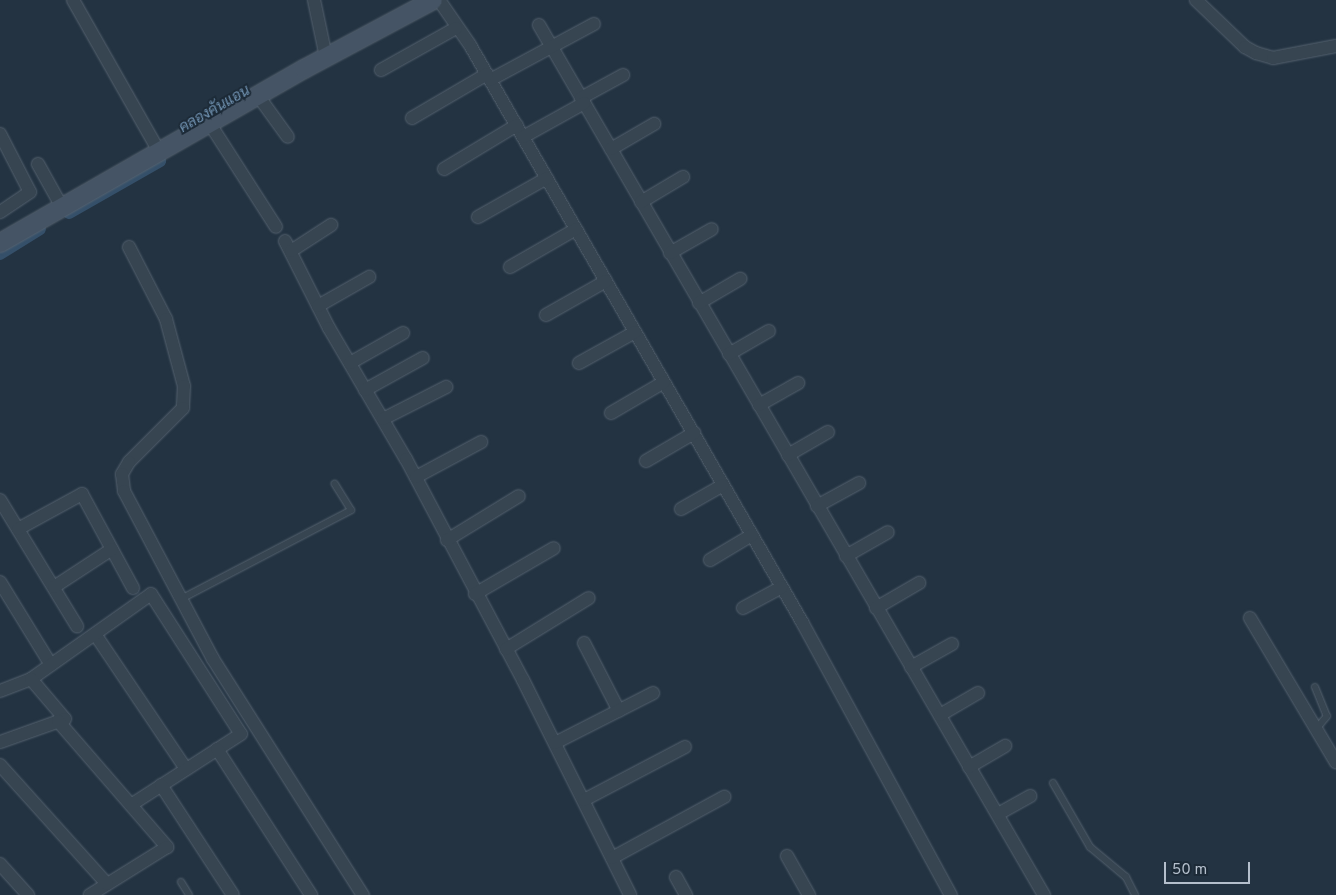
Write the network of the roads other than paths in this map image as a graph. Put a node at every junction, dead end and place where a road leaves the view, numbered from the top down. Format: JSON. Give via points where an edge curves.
{"nodes":[{"id":1,"x":73,"y":0,"type":"edge"},
{"id":2,"x":314,"y":0,"type":"edge"},
{"id":3,"x":1196,"y":0,"type":"edge"},
{"id":4,"x":438,"y":1,"type":"edge"},
{"id":5,"x":594,"y":24,"type":"dead end"},
{"id":6,"x":453,"y":25,"type":"junction"},
{"id":7,"x":539,"y":25,"type":"dead end"},
{"id":8,"x":1336,"y":46,"type":"edge"},
{"id":9,"x":552,"y":48,"type":"junction"},
{"id":10,"x":326,"y":57,"type":"junction"},
{"id":11,"x":381,"y":70,"type":"dead end"},
{"id":12,"x":623,"y":74,"type":"dead end"},
{"id":13,"x":489,"y":77,"type":"junction"},
{"id":14,"x":259,"y":97,"type":"junction"},
{"id":15,"x":583,"y":101,"type":"junction"},
{"id":16,"x":412,"y":118,"type":"dead end"},
{"id":17,"x":210,"y":124,"type":"junction"},
{"id":18,"x":654,"y":124,"type":"dead end"},
{"id":19,"x":520,"y":131,"type":"junction"},
{"id":20,"x":0,"y":135,"type":"edge"},
{"id":21,"x":288,"y":137,"type":"dead end"},
{"id":22,"x":611,"y":149,"type":"junction"},
{"id":23,"x":160,"y":153,"type":"junction"},
{"id":24,"x":38,"y":164,"type":"dead end"},
{"id":25,"x":444,"y":169,"type":"dead end"},
{"id":26,"x":683,"y":177,"type":"dead end"},
{"id":27,"x":547,"y":178,"type":"junction"},
{"id":28,"x":641,"y":202,"type":"junction"},
{"id":29,"x":63,"y":209,"type":"junction"},
{"id":30,"x":0,"y":212,"type":"edge"},
{"id":31,"x":478,"y":217,"type":"dead end"},
{"id":32,"x":331,"y":224,"type":"dead end"},
{"id":33,"x":276,"y":227,"type":"dead end"},
{"id":34,"x":576,"y":229,"type":"junction"},
{"id":35,"x":712,"y":229,"type":"dead end"},
{"id":36,"x":0,"y":243,"type":"edge"},
{"id":37,"x":129,"y":247,"type":"dead end"},
{"id":38,"x":670,"y":252,"type":"junction"},
{"id":39,"x":510,"y":267,"type":"dead end"},
{"id":40,"x":369,"y":277,"type":"dead end"},
{"id":41,"x":740,"y":279,"type":"dead end"},
{"id":42,"x":606,"y":281,"type":"junction"},
{"id":43,"x":700,"y":303,"type":"junction"},
{"id":44,"x":318,"y":306,"type":"junction"},
{"id":45,"x":546,"y":315,"type":"dead end"},
{"id":46,"x":769,"y":331,"type":"dead end"},
{"id":47,"x":403,"y":332,"type":"dead end"},
{"id":48,"x":635,"y":332,"type":"junction"},
{"id":49,"x":729,"y":354,"type":"junction"},
{"id":50,"x":423,"y":358,"type":"dead end"},
{"id":51,"x":350,"y":363,"type":"junction"},
{"id":52,"x":579,"y":363,"type":"dead end"},
{"id":53,"x":664,"y":382,"type":"junction"},
{"id":54,"x":798,"y":383,"type":"dead end"},
{"id":55,"x":446,"y":387,"type":"dead end"},
{"id":56,"x":365,"y":390,"type":"junction"},
{"id":57,"x":759,"y":405,"type":"junction"},
{"id":58,"x":611,"y":413,"type":"dead end"},
{"id":59,"x":383,"y":419,"type":"junction"},
{"id":60,"x":828,"y":432,"type":"dead end"},
{"id":61,"x":694,"y":433,"type":"junction"},
{"id":62,"x":481,"y":442,"type":"dead end"},
{"id":63,"x":788,"y":456,"type":"junction"},
{"id":64,"x":646,"y":461,"type":"dead end"},
{"id":65,"x":416,"y":477,"type":"junction"},
{"id":66,"x":858,"y":483,"type":"dead end"},
{"id":67,"x":335,"y":484,"type":"dead end"},
{"id":68,"x":724,"y":485,"type":"junction"},
{"id":69,"x":519,"y":496,"type":"dead end"},
{"id":70,"x":0,"y":500,"type":"edge"},
{"id":71,"x":817,"y":506,"type":"junction"},
{"id":72,"x":681,"y":509,"type":"dead end"},
{"id":73,"x":18,"y":529,"type":"junction"},
{"id":74,"x":888,"y":532,"type":"dead end"},
{"id":75,"x":752,"y":535,"type":"junction"},
{"id":76,"x":447,"y":540,"type":"junction"},
{"id":77,"x":554,"y":548,"type":"dead end"},
{"id":78,"x":112,"y":549,"type":"junction"},
{"id":79,"x":846,"y":556,"type":"junction"},
{"id":80,"x":710,"y":560,"type":"dead end"},
{"id":81,"x":0,"y":582,"type":"edge"},
{"id":82,"x":919,"y":583,"type":"dead end"},
{"id":83,"x":782,"y":587,"type":"junction"},
{"id":84,"x":54,"y":588,"type":"junction"},
{"id":85,"x":133,"y":588,"type":"dead end"},
{"id":86,"x":476,"y":594,"type":"junction"},
{"id":87,"x":589,"y":598,"type":"dead end"},
{"id":88,"x":181,"y":599,"type":"junction"},
{"id":89,"x":743,"y":608,"type":"dead end"},
{"id":90,"x":876,"y":608,"type":"junction"},
{"id":91,"x":1250,"y":618,"type":"dead end"},
{"id":92,"x":77,"y":626,"type":"dead end"},
{"id":93,"x":95,"y":634,"type":"junction"},
{"id":94,"x":584,"y":643,"type":"dead end"},
{"id":95,"x":952,"y":644,"type":"dead end"},
{"id":96,"x":506,"y":649,"type":"junction"},
{"id":97,"x":51,"y":665,"type":"junction"},
{"id":98,"x":911,"y":667,"type":"junction"},
{"id":99,"x":31,"y":679,"type":"junction"},
{"id":100,"x":1315,"y":686,"type":"dead end"},
{"id":101,"x":0,"y":691,"type":"edge"},
{"id":102,"x":653,"y":693,"type":"dead end"},
{"id":103,"x":978,"y":693,"type":"dead end"},
{"id":104,"x":619,"y":711,"type":"junction"},
{"id":105,"x":940,"y":715,"type":"junction"},
{"id":106,"x":58,"y":721,"type":"junction"},
{"id":107,"x":1316,"y":729,"type":"junction"},
{"id":108,"x":0,"y":742,"type":"edge"},
{"id":109,"x":555,"y":743,"type":"junction"},
{"id":110,"x":1005,"y":746,"type":"dead end"},
{"id":111,"x":685,"y":747,"type":"dead end"},
{"id":112,"x":217,"y":750,"type":"junction"},
{"id":113,"x":1336,"y":762,"type":"edge"},
{"id":114,"x":0,"y":765,"type":"edge"},
{"id":115,"x":970,"y":767,"type":"junction"},
{"id":116,"x":186,"y":769,"type":"junction"},
{"id":117,"x":1053,"y":783,"type":"dead end"},
{"id":118,"x":161,"y":786,"type":"junction"},
{"id":119,"x":1030,"y":796,"type":"dead end"},
{"id":120,"x":724,"y":797,"type":"dead end"},
{"id":121,"x":584,"y":800,"type":"junction"},
{"id":122,"x":131,"y":805,"type":"junction"},
{"id":123,"x":998,"y":814,"type":"junction"},
{"id":124,"x":787,"y":856,"type":"dead end"},
{"id":125,"x":612,"y":858,"type":"junction"},
{"id":126,"x":0,"y":864,"type":"edge"},
{"id":127,"x":676,"y":877,"type":"dead end"},
{"id":128,"x":182,"y":882,"type":"dead end"},
{"id":129,"x":107,"y":884,"type":"junction"},
{"id":130,"x":28,"y":895,"type":"edge"},
{"id":131,"x":90,"y":895,"type":"edge"},
{"id":132,"x":189,"y":895,"type":"edge"},
{"id":133,"x":233,"y":895,"type":"edge"},
{"id":134,"x":311,"y":895,"type":"edge"},
{"id":135,"x":363,"y":895,"type":"edge"},
{"id":136,"x":630,"y":895,"type":"edge"},
{"id":137,"x":686,"y":895,"type":"edge"},
{"id":138,"x":809,"y":895,"type":"edge"},
{"id":139,"x":951,"y":895,"type":"edge"},
{"id":140,"x":1044,"y":895,"type":"edge"},
{"id":141,"x":1136,"y":895,"type":"edge"}],
"edges":[{"from":1,"to":23,"type":"street"},
{"from":2,"to":10,"type":"street"},
{"from":3,"to":8,"type":"street","via":[[1245,47],[1256,53],[1273,58]]},
{"from":4,"to":6,"type":"street"},
{"from":4,"to":10,"type":"street"},
{"from":5,"to":9,"type":"street"},
{"from":6,"to":11,"type":"street"},
{"from":6,"to":13,"type":"street","via":[[470,44]]},
{"from":7,"to":9,"type":"street"},
{"from":9,"to":13,"type":"street"},
{"from":9,"to":15,"type":"street"},
{"from":10,"to":14,"type":"street"},
{"from":12,"to":15,"type":"street"},
{"from":13,"to":16,"type":"street"},
{"from":13,"to":19,"type":"street"},
{"from":14,"to":17,"type":"street"},
{"from":14,"to":21,"type":"street"},
{"from":15,"to":19,"type":"street"},
{"from":15,"to":22,"type":"street"},
{"from":17,"to":23,"type":"street"},
{"from":17,"to":33,"type":"street"},
{"from":18,"to":22,"type":"street"},
{"from":19,"to":25,"type":"street"},
{"from":19,"to":27,"type":"street"},
{"from":20,"to":30,"type":"street","via":[[30,192]]},
{"from":22,"to":28,"type":"street"},
{"from":23,"to":29,"type":"street"},
{"from":24,"to":29,"type":"street"},
{"from":26,"to":28,"type":"street"},
{"from":27,"to":31,"type":"street"},
{"from":27,"to":34,"type":"street"},
{"from":28,"to":38,"type":"street"},
{"from":29,"to":36,"type":"street"},
{"from":32,"to":44,"type":"street","via":[[288,246]]},
{"from":34,"to":39,"type":"street"},
{"from":34,"to":42,"type":"street"},
{"from":35,"to":38,"type":"street"},
{"from":37,"to":88,"type":"street","via":[[166,318],[184,386],[183,408],[129,462],[122,480],[124,491]]},
{"from":38,"to":43,"type":"street"},
{"from":40,"to":44,"type":"street"},
{"from":41,"to":43,"type":"street"},
{"from":42,"to":45,"type":"street"},
{"from":42,"to":48,"type":"street"},
{"from":43,"to":49,"type":"street"},
{"from":44,"to":51,"type":"street"},
{"from":46,"to":49,"type":"street"},
{"from":47,"to":51,"type":"street"},
{"from":48,"to":52,"type":"street"},
{"from":48,"to":53,"type":"street"},
{"from":49,"to":57,"type":"street"},
{"from":50,"to":56,"type":"street"},
{"from":51,"to":56,"type":"street"},
{"from":53,"to":58,"type":"street"},
{"from":53,"to":61,"type":"street"},
{"from":54,"to":57,"type":"street"},
{"from":55,"to":59,"type":"street"},
{"from":56,"to":59,"type":"street"},
{"from":57,"to":63,"type":"street"},
{"from":59,"to":65,"type":"street"},
{"from":60,"to":63,"type":"street"},
{"from":61,"to":64,"type":"street"},
{"from":61,"to":68,"type":"street"},
{"from":62,"to":65,"type":"street"},
{"from":63,"to":71,"type":"street"},
{"from":65,"to":76,"type":"street"},
{"from":66,"to":71,"type":"street"},
{"from":67,"to":88,"type":"lane","via":[[352,510]]},
{"from":68,"to":72,"type":"street"},
{"from":68,"to":75,"type":"street"},
{"from":69,"to":76,"type":"street"},
{"from":70,"to":73,"type":"street"},
{"from":71,"to":79,"type":"street"},
{"from":73,"to":78,"type":"street","via":[[82,494]]},
{"from":73,"to":84,"type":"street"},
{"from":74,"to":79,"type":"street"},
{"from":75,"to":80,"type":"street"},
{"from":75,"to":83,"type":"street"},
{"from":76,"to":86,"type":"street"},
{"from":77,"to":86,"type":"street"},
{"from":78,"to":84,"type":"street"},
{"from":78,"to":85,"type":"street"},
{"from":79,"to":90,"type":"street"},
{"from":81,"to":97,"type":"street"},
{"from":82,"to":90,"type":"street"},
{"from":83,"to":89,"type":"street"},
{"from":83,"to":139,"type":"street"},
{"from":84,"to":92,"type":"street"},
{"from":86,"to":96,"type":"street"},
{"from":87,"to":96,"type":"street"},
{"from":88,"to":135,"type":"street","via":[[213,659],[289,783]]},
{"from":90,"to":98,"type":"street"},
{"from":91,"to":107,"type":"street"},
{"from":93,"to":97,"type":"street"},
{"from":93,"to":112,"type":"street","via":[[151,594],[241,734]]},
{"from":93,"to":116,"type":"street"},
{"from":94,"to":104,"type":"street"},
{"from":95,"to":98,"type":"street"},
{"from":96,"to":109,"type":"street"},
{"from":97,"to":99,"type":"street"},
{"from":98,"to":105,"type":"street"},
{"from":99,"to":101,"type":"street"},
{"from":99,"to":106,"type":"street","via":[[65,719]]},
{"from":100,"to":107,"type":"lane","via":[[1328,716]]},
{"from":102,"to":104,"type":"street"},
{"from":103,"to":105,"type":"street"},
{"from":104,"to":109,"type":"street"},
{"from":105,"to":115,"type":"street"},
{"from":106,"to":108,"type":"street"},
{"from":106,"to":122,"type":"street"},
{"from":107,"to":113,"type":"street"},
{"from":109,"to":121,"type":"street"},
{"from":110,"to":115,"type":"street"},
{"from":111,"to":121,"type":"street"},
{"from":112,"to":116,"type":"street"},
{"from":112,"to":134,"type":"street"},
{"from":114,"to":129,"type":"street"},
{"from":115,"to":123,"type":"street"},
{"from":116,"to":118,"type":"street"},
{"from":117,"to":141,"type":"lane","via":[[1090,847],[1126,877]]},
{"from":118,"to":122,"type":"street"},
{"from":118,"to":133,"type":"street"},
{"from":119,"to":123,"type":"street"},
{"from":120,"to":125,"type":"street"},
{"from":121,"to":125,"type":"street"},
{"from":122,"to":129,"type":"street","via":[[167,847]]},
{"from":123,"to":140,"type":"street"},
{"from":124,"to":138,"type":"street"},
{"from":125,"to":136,"type":"street"},
{"from":126,"to":130,"type":"street"},
{"from":127,"to":137,"type":"street"},
{"from":128,"to":132,"type":"lane"},
{"from":129,"to":131,"type":"street"}]}
